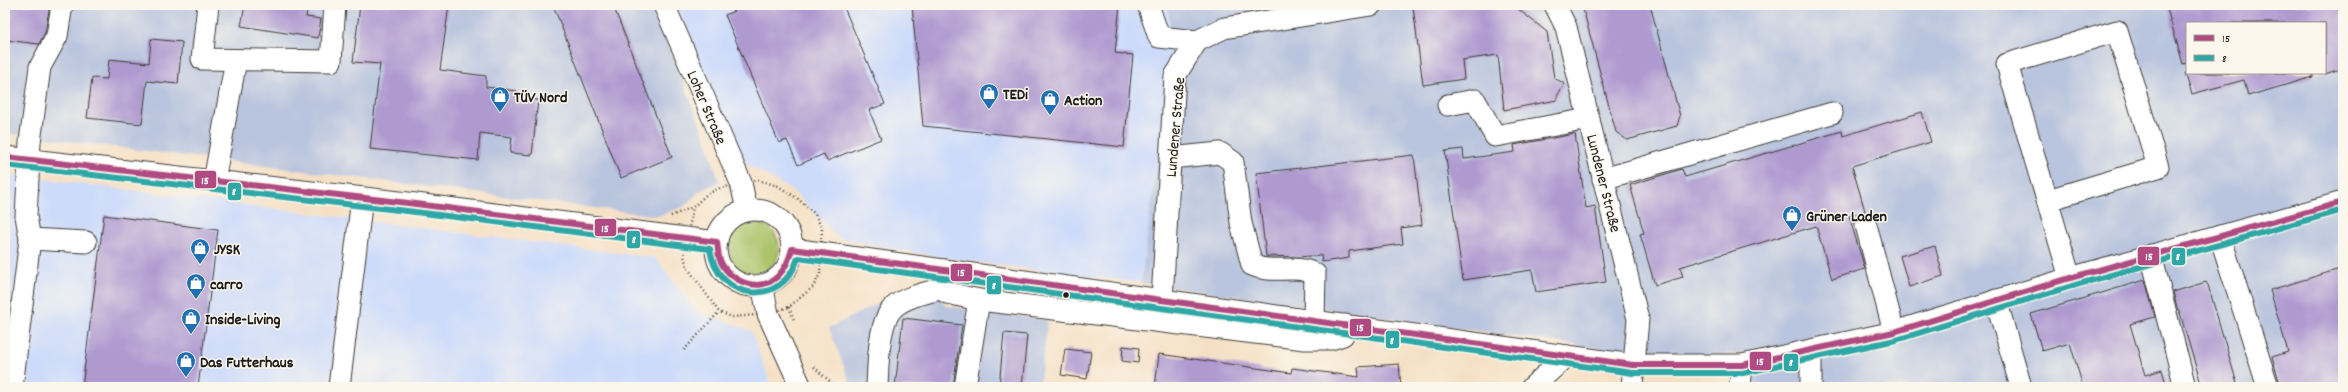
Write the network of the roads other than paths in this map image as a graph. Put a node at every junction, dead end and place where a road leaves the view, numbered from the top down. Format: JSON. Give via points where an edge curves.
{"nodes":[{"id":1,"x":62,"y":5,"type":"edge"},
{"id":2,"x":208,"y":5,"type":"edge"},
{"id":3,"x":335,"y":5,"type":"edge"},
{"id":4,"x":664,"y":5,"type":"edge"},
{"id":5,"x":1148,"y":5,"type":"edge"},
{"id":6,"x":1371,"y":5,"type":"edge"},
{"id":7,"x":1555,"y":5,"type":"edge"},
{"id":8,"x":1197,"y":41,"type":"junction"},
{"id":9,"x":236,"y":60,"type":"junction"},
{"id":10,"x":1448,"y":105,"type":"dead end"},
{"id":11,"x":1832,"y":113,"type":"dead end"},
{"id":12,"x":1589,"y":119,"type":"junction"},
{"id":13,"x":5,"y":157,"type":"edge"},
{"id":14,"x":1170,"y":158,"type":"junction"},
{"id":15,"x":29,"y":159,"type":"junction"},
{"id":16,"x":1603,"y":179,"type":"junction"},
{"id":17,"x":214,"y":181,"type":"junction"},
{"id":18,"x":362,"y":198,"type":"junction"},
{"id":19,"x":2048,"y":200,"type":"junction"},
{"id":20,"x":2343,"y":202,"type":"edge"},
{"id":21,"x":747,"y":210,"type":"junction"},
{"id":22,"x":1866,"y":225,"type":"dead end"},
{"id":23,"x":2220,"y":236,"type":"junction"},
{"id":24,"x":30,"y":239,"type":"junction"},
{"id":25,"x":86,"y":242,"type":"dead end"},
{"id":26,"x":717,"y":242,"type":"junction"},
{"id":27,"x":792,"y":248,"type":"junction"},
{"id":28,"x":2151,"y":255,"type":"junction"},
{"id":29,"x":2070,"y":278,"type":"junction"},
{"id":30,"x":943,"y":279,"type":"junction"},
{"id":31,"x":762,"y":285,"type":"junction"},
{"id":32,"x":979,"y":300,"type":"junction"},
{"id":33,"x":1162,"y":300,"type":"junction"},
{"id":34,"x":1996,"y":300,"type":"junction"},
{"id":35,"x":1314,"y":321,"type":"junction"},
{"id":36,"x":1346,"y":325,"type":"junction"},
{"id":37,"x":1894,"y":332,"type":"junction"},
{"id":38,"x":1811,"y":350,"type":"junction"},
{"id":39,"x":1567,"y":356,"type":"junction"},
{"id":40,"x":1633,"y":365,"type":"junction"},
{"id":41,"x":1742,"y":365,"type":"junction"},
{"id":42,"x":12,"y":387,"type":"edge"},
{"id":43,"x":339,"y":387,"type":"edge"},
{"id":44,"x":800,"y":387,"type":"edge"},
{"id":45,"x":877,"y":387,"type":"edge"},
{"id":46,"x":965,"y":387,"type":"edge"},
{"id":47,"x":1532,"y":387,"type":"edge"},
{"id":48,"x":1632,"y":387,"type":"edge"},
{"id":49,"x":1740,"y":387,"type":"edge"},
{"id":50,"x":1811,"y":387,"type":"edge"},
{"id":51,"x":2021,"y":387,"type":"edge"},
{"id":52,"x":2185,"y":387,"type":"edge"},
{"id":53,"x":2268,"y":387,"type":"edge"}],
"edges":[{"from":1,"to":15,"type":"street","via":[[57,36],[40,67]]},
{"from":2,"to":9,"type":"street","via":[[202,59]]},
{"from":3,"to":9,"type":"street","via":[[331,62]]},
{"from":4,"to":21,"type":"street","name":"Loher Straße","via":[[741,183]]},
{"from":5,"to":8,"type":"street","via":[[1159,37]]},
{"from":6,"to":8,"type":"street","via":[[1224,28]]},
{"from":7,"to":12,"type":"street","name":"Lundener Straße","via":[[1566,27]]},
{"from":8,"to":14,"type":"street","name":"Lundener Straße","via":[[1175,76]]},
{"from":9,"to":17,"type":"street"},
{"from":10,"to":12,"type":"street","via":[[1475,100],[1496,136]]},
{"from":11,"to":16,"type":"street"},
{"from":12,"to":16,"type":"street","name":"Lundener Straße"},
{"from":13,"to":15,"type":"street"},
{"from":14,"to":33,"type":"street","name":"Lundener Straße"},
{"from":14,"to":35,"type":"street","via":[[1220,153],[1233,162],[1241,223],[1252,265],[1264,270],[1305,269],[1315,274]]},
{"from":15,"to":17,"type":"street"},
{"from":15,"to":24,"type":"street","via":[[26,216]]},
{"from":16,"to":40,"type":"street","name":"Lundener Straße","via":[[1638,319]]},
{"from":17,"to":18,"type":"street"},
{"from":18,"to":26,"type":"street"},
{"from":18,"to":43,"type":"street"},
{"from":19,"to":19,"type":"street","via":[[2007,64],[2117,31],[2158,167]]},
{"from":19,"to":29,"type":"street"},
{"from":20,"to":23,"type":"street"},
{"from":21,"to":26,"type":"street","via":[[738,213],[724,225]]},
{"from":21,"to":27,"type":"street","via":[[769,213],[782,221],[789,234]]},
{"from":22,"to":37,"type":"street"},
{"from":23,"to":28,"type":"street"},
{"from":23,"to":53,"type":"street"},
{"from":24,"to":25,"type":"street"},
{"from":24,"to":42,"type":"street"},
{"from":26,"to":31,"type":"street","via":[[721,266],[732,278],[746,284]]},
{"from":27,"to":30,"type":"street"},
{"from":27,"to":31,"type":"street","via":[[789,263],[781,275]]},
{"from":28,"to":29,"type":"street"},
{"from":28,"to":52,"type":"street"},
{"from":29,"to":34,"type":"street"},
{"from":30,"to":32,"type":"street","via":[[951,295]]},
{"from":30,"to":33,"type":"street"},
{"from":30,"to":45,"type":"street","via":[[895,306],[887,314],[881,343]]},
{"from":31,"to":44,"type":"street","via":[[768,314]]},
{"from":32,"to":36,"type":"street","via":[[1305,340],[1338,338],[1343,335]]},
{"from":32,"to":46,"type":"street"},
{"from":33,"to":35,"type":"street"},
{"from":34,"to":37,"type":"street"},
{"from":34,"to":51,"type":"street"},
{"from":35,"to":36,"type":"street"},
{"from":36,"to":39,"type":"street"},
{"from":37,"to":38,"type":"street"},
{"from":38,"to":41,"type":"street"},
{"from":38,"to":50,"type":"street"},
{"from":39,"to":40,"type":"street"},
{"from":39,"to":47,"type":"street"},
{"from":40,"to":41,"type":"street"},
{"from":40,"to":48,"type":"street","name":"Lundener Straße"},
{"from":41,"to":49,"type":"street"}]}
